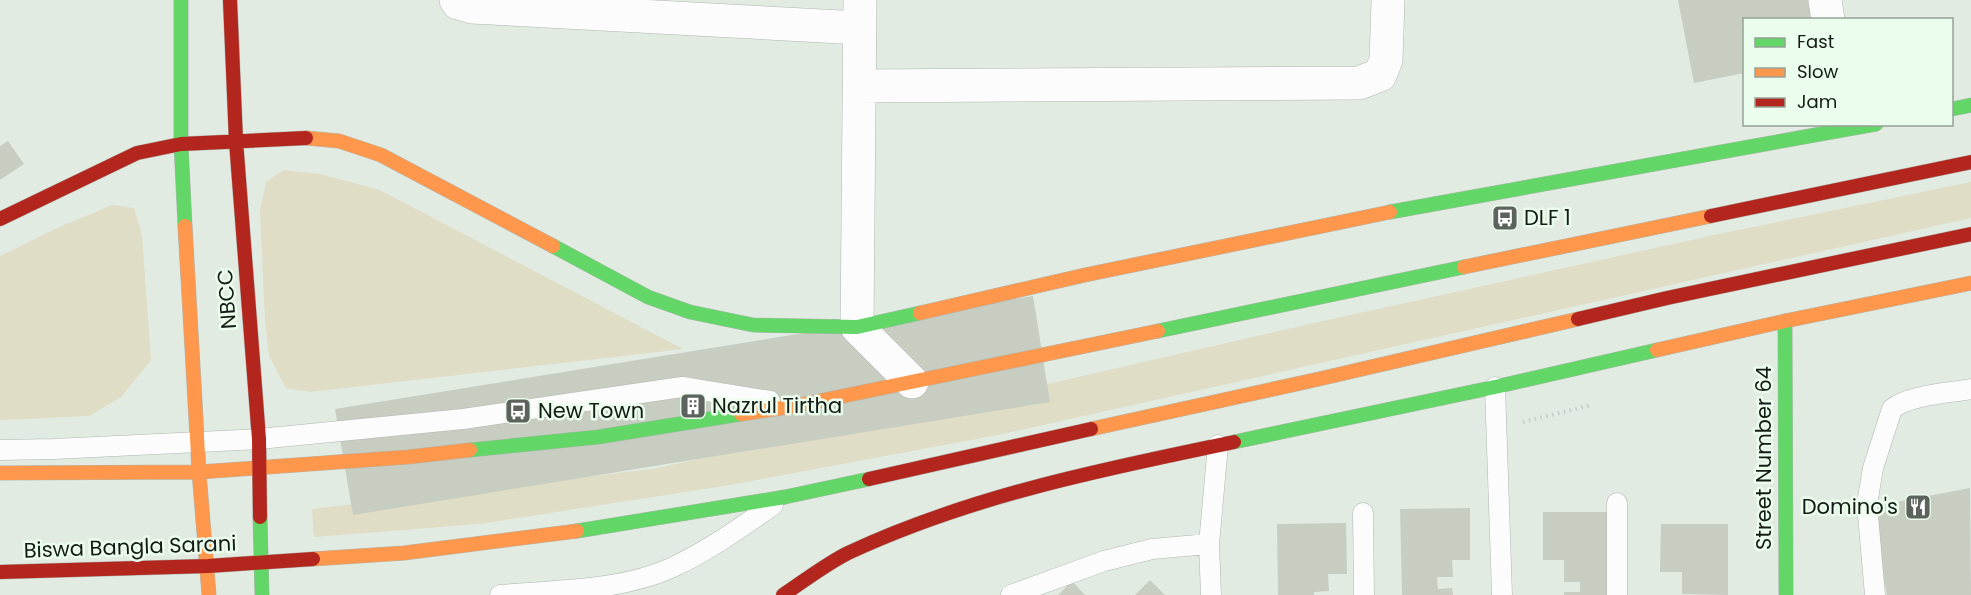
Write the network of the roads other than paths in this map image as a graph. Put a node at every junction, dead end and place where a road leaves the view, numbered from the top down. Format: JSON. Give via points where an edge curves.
{"nodes":[{"id":1,"x":181,"y":0,"type":"edge"},
{"id":2,"x":230,"y":0,"type":"edge"},
{"id":3,"x":456,"y":0,"type":"edge"},
{"id":4,"x":1388,"y":0,"type":"edge"},
{"id":5,"x":1825,"y":0,"type":"edge"},
{"id":6,"x":860,"y":14,"type":"edge"},
{"id":7,"x":1828,"y":18,"type":"edge"},
{"id":8,"x":860,"y":86,"type":"junction"},
{"id":9,"x":1971,"y":105,"type":"edge"},
{"id":10,"x":1953,"y":109,"type":"edge"},
{"id":11,"x":1856,"y":127,"type":"edge"},
{"id":12,"x":236,"y":141,"type":"junction"},
{"id":13,"x":181,"y":144,"type":"junction"},
{"id":14,"x":1971,"y":162,"type":"edge"},
{"id":15,"x":0,"y":219,"type":"edge"},
{"id":16,"x":1971,"y":234,"type":"edge"},
{"id":17,"x":1971,"y":283,"type":"edge"},
{"id":18,"x":1785,"y":321,"type":"junction"},
{"id":19,"x":857,"y":327,"type":"junction"},
{"id":20,"x":912,"y":382,"type":"junction"},
{"id":21,"x":1495,"y":387,"type":"junction"},
{"id":22,"x":1971,"y":389,"type":"edge"},
{"id":23,"x":795,"y":406,"type":"junction"},
{"id":24,"x":259,"y":439,"type":"junction"},
{"id":25,"x":198,"y":443,"type":"junction"},
{"id":26,"x":1218,"y":445,"type":"junction"},
{"id":27,"x":0,"y":450,"type":"edge"},
{"id":28,"x":261,"y":468,"type":"junction"},
{"id":29,"x":199,"y":472,"type":"junction"},
{"id":30,"x":0,"y":473,"type":"edge"},
{"id":31,"x":785,"y":497,"type":"junction"},
{"id":32,"x":1617,"y":503,"type":"dead end"},
{"id":33,"x":1363,"y":513,"type":"dead end"},
{"id":34,"x":1209,"y":544,"type":"junction"},
{"id":35,"x":262,"y":564,"type":"junction"},
{"id":36,"x":208,"y":566,"type":"junction"},
{"id":37,"x":0,"y":572,"type":"edge"},
{"id":38,"x":209,"y":595,"type":"edge"},
{"id":39,"x":262,"y":595,"type":"edge"},
{"id":40,"x":500,"y":595,"type":"edge"},
{"id":41,"x":783,"y":595,"type":"edge"},
{"id":42,"x":1011,"y":595,"type":"edge"},
{"id":43,"x":1211,"y":595,"type":"edge"},
{"id":44,"x":1364,"y":595,"type":"edge"},
{"id":45,"x":1502,"y":595,"type":"edge"},
{"id":46,"x":1617,"y":595,"type":"edge"},
{"id":47,"x":1786,"y":595,"type":"edge"},
{"id":48,"x":1875,"y":595,"type":"edge"}],
"edges":[{"from":1,"to":13,"type":"street"},
{"from":2,"to":12,"type":"street","name":"NBCC"},
{"from":3,"to":6,"type":"street","via":[[472,7]]},
{"from":4,"to":8,"type":"street","via":[[1386,60],[1380,75],[1359,83]]},
{"from":5,"to":7,"type":"street"},
{"from":6,"to":8,"type":"street"},
{"from":8,"to":19,"type":"street"},
{"from":9,"to":10,"type":"street"},
{"from":11,"to":19,"type":"street","via":[[1411,208]]},
{"from":12,"to":13,"type":"street"},
{"from":12,"to":19,"type":"street","via":[[339,141],[381,155],[648,297],[690,312],[753,325]]},
{"from":12,"to":24,"type":"street","name":"NBCC"},
{"from":13,"to":15,"type":"street","via":[[137,153]]},
{"from":13,"to":25,"type":"street"},
{"from":14,"to":20,"type":"street"},
{"from":16,"to":31,"type":"street","name":"Biswa Bangla Sarani"},
{"from":17,"to":18,"type":"street"},
{"from":18,"to":21,"type":"street"},
{"from":18,"to":47,"type":"street","name":"Street Number 64"},
{"from":19,"to":20,"type":"street"},
{"from":20,"to":23,"type":"street"},
{"from":21,"to":26,"type":"street"},
{"from":21,"to":45,"type":"lane"},
{"from":22,"to":48,"type":"lane","via":[[1910,400],[1892,409],[1873,468],[1867,504]]},
{"from":23,"to":24,"type":"lane","via":[[682,387],[463,419]]},
{"from":23,"to":28,"type":"street","via":[[598,437]]},
{"from":24,"to":25,"type":"lane"},
{"from":24,"to":28,"type":"street","name":"NBCC"},
{"from":25,"to":27,"type":"lane"},
{"from":25,"to":29,"type":"street"},
{"from":26,"to":34,"type":"lane"},
{"from":26,"to":41,"type":"street","via":[[1043,484],[977,503],[846,554]]},
{"from":28,"to":29,"type":"street"},
{"from":28,"to":35,"type":"street","name":"NBCC"},
{"from":29,"to":30,"type":"street"},
{"from":29,"to":36,"type":"street"},
{"from":31,"to":35,"type":"street","name":"Biswa Bangla Sarani","via":[[590,529],[404,553]]},
{"from":31,"to":40,"type":"lane","via":[[711,548],[669,569],[618,584]]},
{"from":32,"to":46,"type":"lane"},
{"from":33,"to":44,"type":"lane"},
{"from":34,"to":42,"type":"lane","via":[[1152,549],[1114,558]]},
{"from":34,"to":43,"type":"lane"},
{"from":35,"to":36,"type":"street","name":"Biswa Bangla Sarani"},
{"from":35,"to":39,"type":"street","name":"NBCC"},
{"from":36,"to":37,"type":"street","name":"Biswa Bangla Sarani"},
{"from":36,"to":38,"type":"street"}]}
